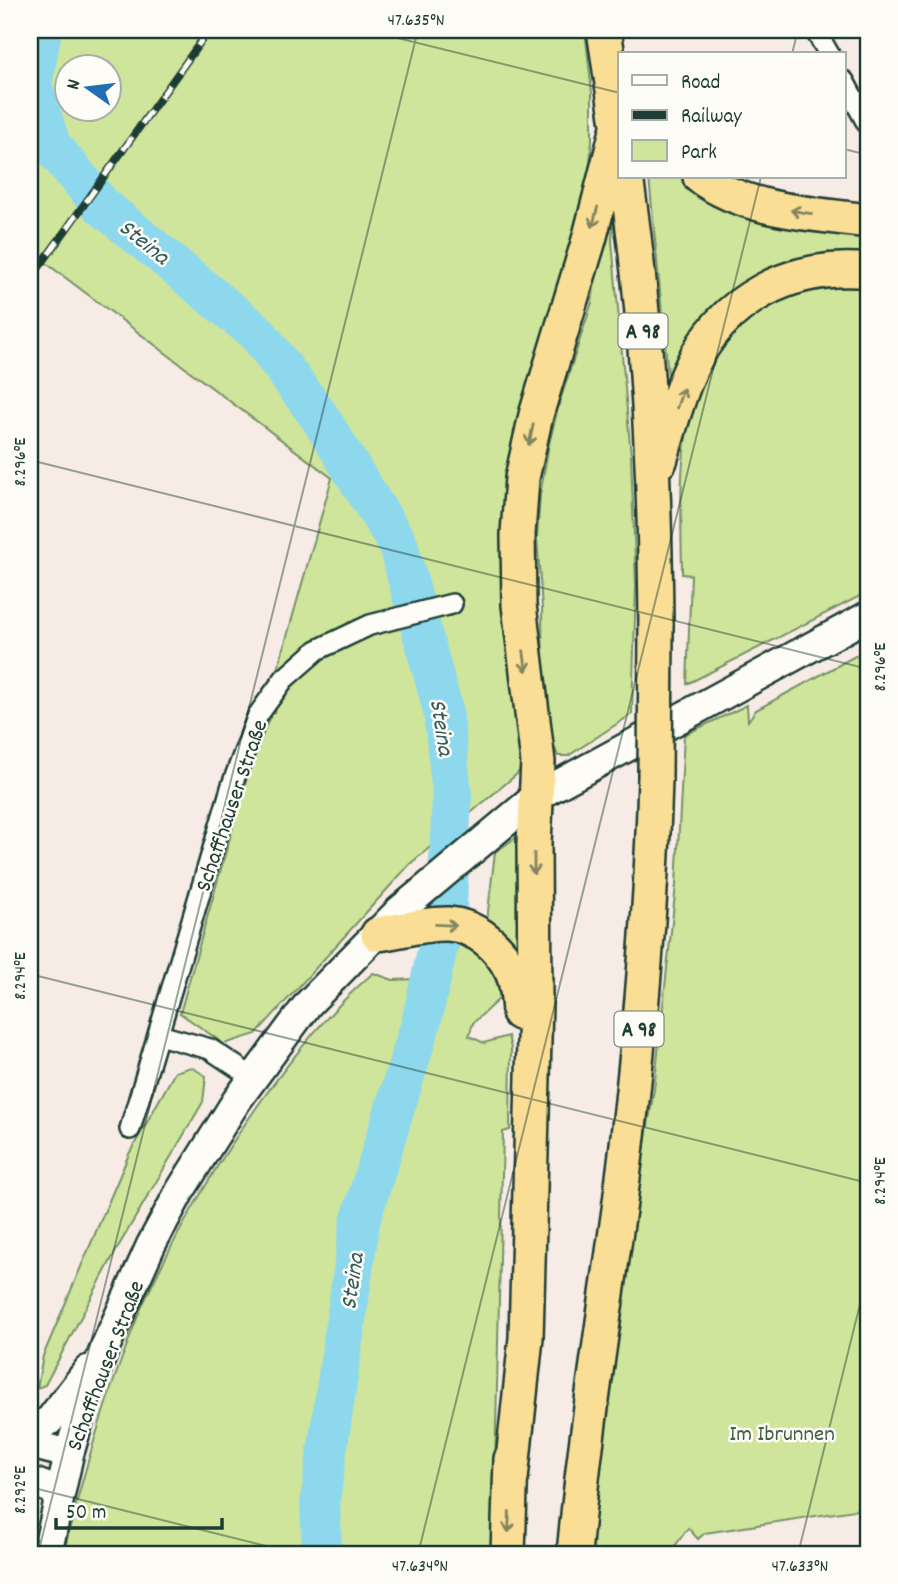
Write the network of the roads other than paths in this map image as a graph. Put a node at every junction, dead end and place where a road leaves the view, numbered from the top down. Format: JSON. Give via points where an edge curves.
{"nodes":[{"id":1,"x":604,"y":30,"type":"edge"},
{"id":2,"x":815,"y":30,"type":"edge"},
{"id":3,"x":828,"y":52,"type":"edge"},
{"id":4,"x":615,"y":82,"type":"edge"},
{"id":5,"x":846,"y":85,"type":"edge"},
{"id":6,"x":618,"y":120,"type":"edge"},
{"id":7,"x":868,"y":125,"type":"edge"},
{"id":8,"x":618,"y":136,"type":"edge"},
{"id":9,"x":626,"y":178,"type":"edge"},
{"id":10,"x":702,"y":178,"type":"edge"},
{"id":11,"x":868,"y":221,"type":"edge"},
{"id":12,"x":868,"y":271,"type":"edge"},
{"id":13,"x":653,"y":487,"type":"junction"},
{"id":14,"x":452,"y":604,"type":"dead end"},
{"id":15,"x":868,"y":616,"type":"edge"},
{"id":16,"x":537,"y":796,"type":"junction"},
{"id":17,"x":393,"y":925,"type":"junction"},
{"id":18,"x":159,"y":1035,"type":"junction"},
{"id":19,"x":252,"y":1077,"type":"junction"},
{"id":20,"x":130,"y":1129,"type":"dead end"},
{"id":21,"x":106,"y":1345,"type":"junction"},
{"id":22,"x":30,"y":1429,"type":"edge"},
{"id":23,"x":30,"y":1444,"type":"edge"},
{"id":24,"x":69,"y":1454,"type":"junction"},
{"id":25,"x":511,"y":1479,"type":"junction"},
{"id":26,"x":30,"y":1481,"type":"edge"},
{"id":27,"x":61,"y":1492,"type":"junction"},
{"id":28,"x":47,"y":1554,"type":"edge"},
{"id":29,"x":508,"y":1554,"type":"edge"},
{"id":30,"x":573,"y":1554,"type":"edge"}],
"edges":[{"from":1,"to":4,"type":"highway"},
{"from":2,"to":3,"type":"street"},
{"from":4,"to":6,"type":"highway"},
{"from":5,"to":7,"type":"street"},
{"from":8,"to":16,"type":"highway","one_way":true,"via":[[536,415],[522,478],[517,534],[519,605],[538,762]]},
{"from":9,"to":13,"type":"highway","number":"A 98","via":[[642,318]]},
{"from":11,"to":10,"type":"highway","one_way":true,"via":[[777,208],[722,190]]},
{"from":13,"to":12,"type":"highway","one_way":true,"via":[[690,369],[710,335],[736,307],[805,274]]},
{"from":13,"to":30,"type":"highway","number":"A 98","bridge":true,"via":[[653,853],[637,1054]]},
{"from":14,"to":18,"type":"street","name":"Schaffhauser Straße","via":[[370,625],[317,650],[285,679],[258,715],[232,785]]},
{"from":15,"to":16,"type":"main road","name":"Schaffhauser Straße"},
{"from":16,"to":17,"type":"main road","name":"Schaffhauser Straße"},
{"from":16,"to":25,"type":"highway","one_way":true,"via":[[526,1338]]},
{"from":17,"to":19,"type":"main road","name":"Schaffhauser Straße","via":[[308,1004]]},
{"from":17,"to":25,"type":"highway","one_way":true,"via":[[450,924],[470,929],[488,939],[512,972],[517,989]]},
{"from":18,"to":19,"type":"street","via":[[210,1049]]},
{"from":18,"to":20,"type":"street","name":"Schaffhauser Straße"},
{"from":19,"to":21,"type":"main road","name":"Schaffhauser Straße","via":[[180,1191]]},
{"from":21,"to":22,"type":"main road","via":[[49,1421]]},
{"from":21,"to":24,"type":"main road","name":"Schaffhauser Straße"},
{"from":23,"to":24,"type":"main road"},
{"from":24,"to":27,"type":"main road","name":"Schaffhauser Straße"},
{"from":25,"to":29,"type":"highway","one_way":true},
{"from":26,"to":27,"type":"main road"},
{"from":27,"to":28,"type":"main road","name":"Schaffhauser Straße"}]}
